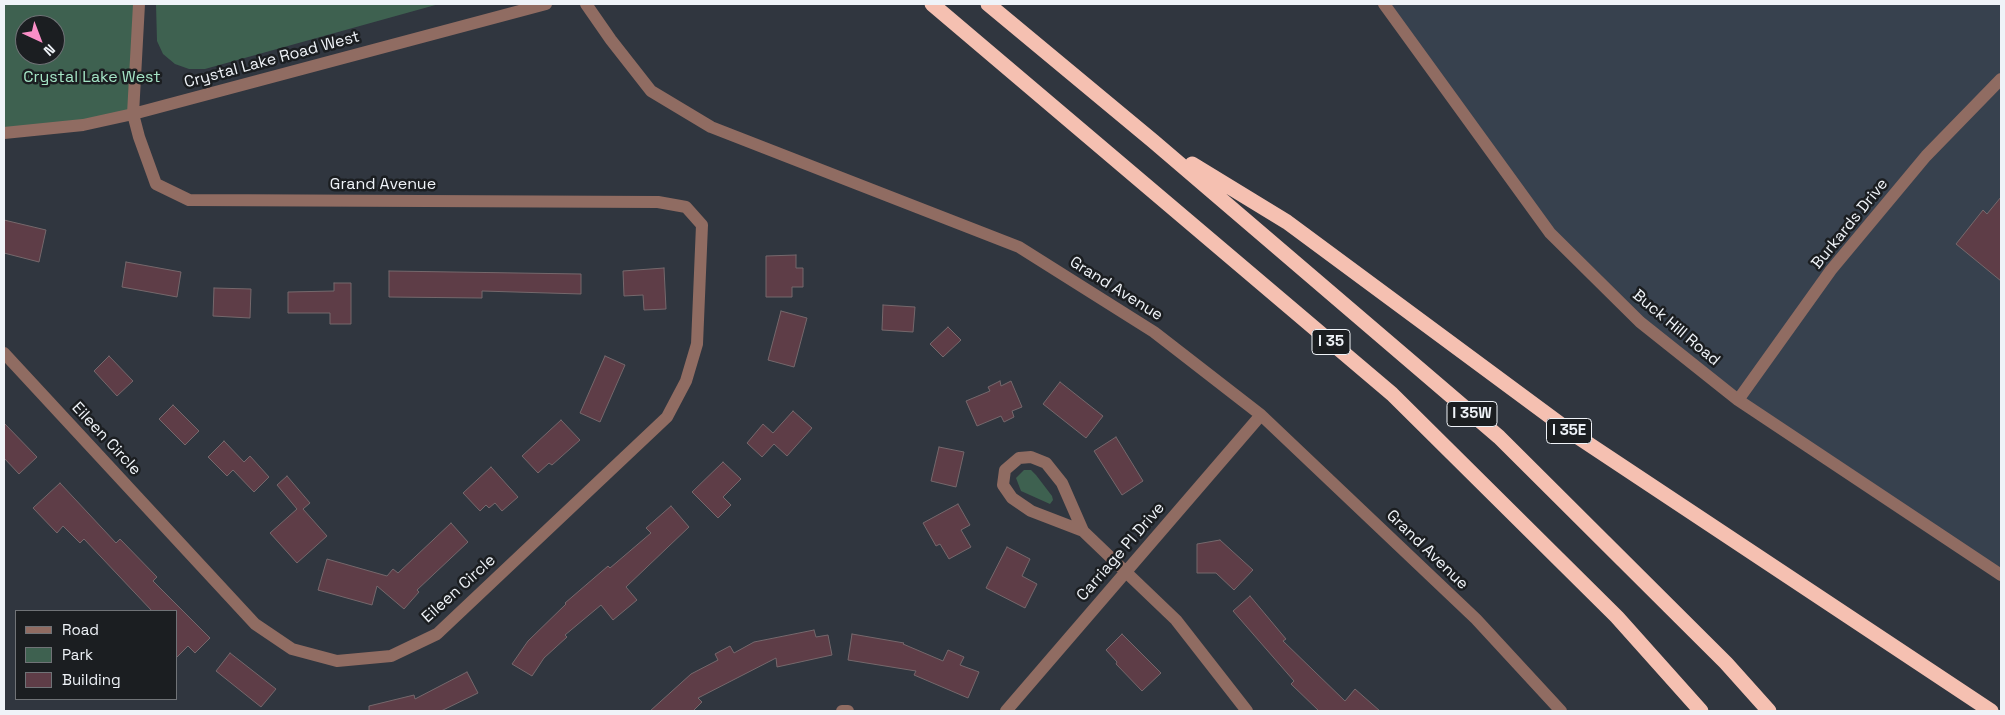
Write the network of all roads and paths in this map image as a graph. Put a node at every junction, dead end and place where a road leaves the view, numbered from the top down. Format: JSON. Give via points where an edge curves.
{"nodes":[{"id":1,"x":139,"y":4,"type":"edge"},
{"id":2,"x":546,"y":4,"type":"edge"},
{"id":3,"x":586,"y":4,"type":"edge"},
{"id":4,"x":932,"y":4,"type":"edge"},
{"id":5,"x":988,"y":4,"type":"edge"},
{"id":6,"x":1384,"y":4,"type":"edge"},
{"id":7,"x":2001,"y":79,"type":"edge"},
{"id":8,"x":133,"y":114,"type":"junction"},
{"id":9,"x":4,"y":133,"type":"edge"},
{"id":10,"x":1153,"y":141,"type":"junction"},
{"id":11,"x":686,"y":207,"type":"joint"},
{"id":12,"x":4,"y":353,"type":"edge"},
{"id":13,"x":1738,"y":400,"type":"junction"},
{"id":14,"x":1262,"y":415,"type":"junction"},
{"id":15,"x":1083,"y":531,"type":"junction"},
{"id":16,"x":1125,"y":571,"type":"junction"},
{"id":17,"x":2001,"y":575,"type":"edge"},
{"id":18,"x":842,"y":711,"type":"edge"},
{"id":19,"x":848,"y":711,"type":"edge"},
{"id":20,"x":1006,"y":711,"type":"edge"},
{"id":21,"x":1247,"y":711,"type":"edge"},
{"id":22,"x":1561,"y":711,"type":"edge"},
{"id":23,"x":1701,"y":711,"type":"edge"},
{"id":24,"x":1769,"y":711,"type":"edge"},
{"id":25,"x":1991,"y":711,"type":"edge"}],
"edges":[{"from":1,"to":8,"type":"street","name":"Grand Avenue"},
{"from":2,"to":8,"type":"street","name":"Crystal Lake Road West"},
{"from":3,"to":14,"type":"street","name":"Grand Avenue","via":[[651,91],[711,127],[1019,247],[1154,332]]},
{"from":4,"to":23,"type":"highway","number":"I 35","via":[[1392,394],[1617,617]]},
{"from":5,"to":10,"type":"highway"},
{"from":6,"to":13,"type":"street","name":"Buck Hill Road","via":[[1550,232],[1640,322]]},
{"from":7,"to":13,"type":"street","name":"Burkards Drive","via":[[1926,156],[1832,270]]},
{"from":8,"to":9,"type":"street","name":"Crystal Lake Road West","via":[[83,125]]},
{"from":8,"to":11,"type":"street","name":"Grand Avenue","via":[[142,150],[156,184],[189,200],[658,202]]},
{"from":10,"to":24,"type":"highway","number":"I 35W","via":[[1499,437],[1726,663]]},
{"from":10,"to":25,"type":"highway","number":"I 35E","via":[[1287,222],[1575,435]]},
{"from":11,"to":12,"type":"street","name":"Eileen Circle","via":[[702,224],[697,344],[686,381],[667,417],[437,634],[391,656],[337,661],[292,648],[255,624]]},
{"from":13,"to":17,"type":"street","name":"Buck Hill Road"},
{"from":14,"to":16,"type":"street","name":"Carriage Pl Drive"},
{"from":14,"to":22,"type":"street","name":"Grand Avenue","via":[[1476,619]]},
{"from":15,"to":15,"type":"street","via":[[1031,511],[1012,498],[1003,484],[1005,470],[1019,458],[1031,457],[1046,463],[1062,483]]},
{"from":15,"to":16,"type":"street"},
{"from":16,"to":20,"type":"street","name":"Carriage Pl Drive"},
{"from":16,"to":21,"type":"street","via":[[1176,620]]},
{"from":18,"to":19,"type":"street"}]}
